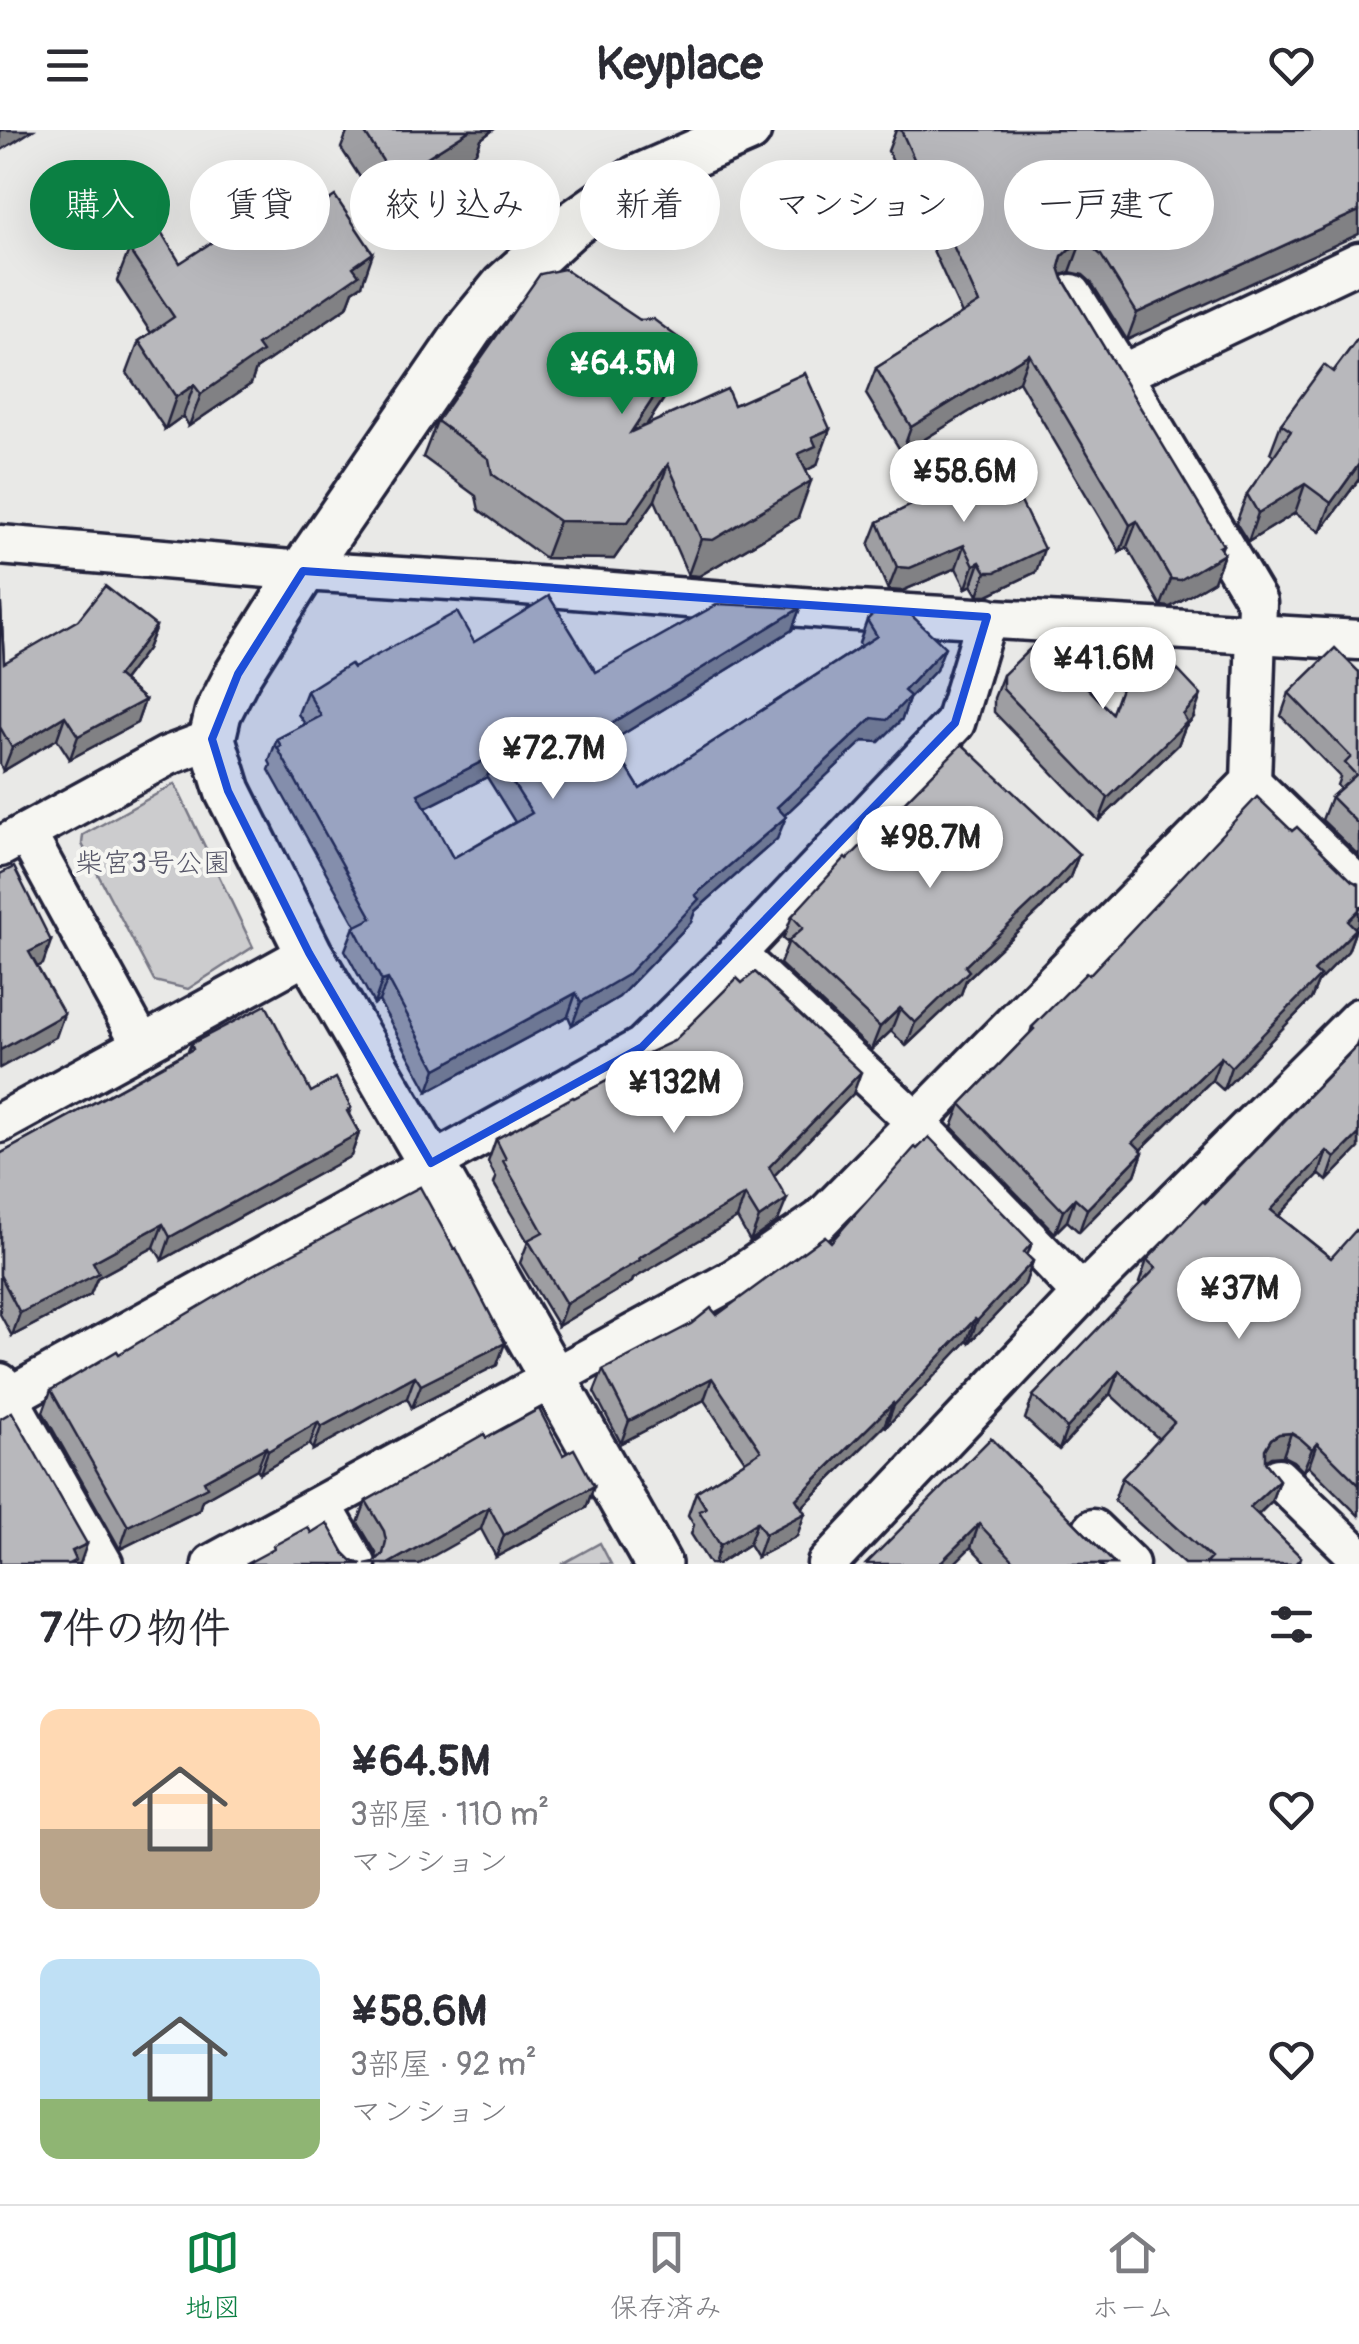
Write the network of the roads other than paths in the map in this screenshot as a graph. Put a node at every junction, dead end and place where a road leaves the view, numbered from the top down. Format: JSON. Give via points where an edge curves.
{"nodes":[{"id":1,"x":748,"y":130,"type":"edge"},
{"id":2,"x":1359,"y":262,"type":"edge"},
{"id":3,"x":1072,"y":294,"type":"edge"},
{"id":4,"x":1122,"y":374,"type":"junction"},
{"id":5,"x":0,"y":545,"type":"edge"},
{"id":6,"x":302,"y":571,"type":"junction"},
{"id":7,"x":987,"y":617,"type":"junction"},
{"id":8,"x":1256,"y":634,"type":"junction"},
{"id":9,"x":1359,"y":640,"type":"edge"},
{"id":10,"x":212,"y":739,"type":"junction"},
{"id":11,"x":1251,"y":782,"type":"junction"},
{"id":12,"x":13,"y":840,"type":"edge"},
{"id":13,"x":1359,"y":887,"type":"edge"},
{"id":14,"x":308,"y":953,"type":"junction"},
{"id":15,"x":736,"y":954,"type":"junction"},
{"id":16,"x":1359,"y":1018,"type":"edge"},
{"id":17,"x":142,"y":1045,"type":"junction"},
{"id":18,"x":916,"y":1122,"type":"junction"},
{"id":19,"x":0,"y":1123,"type":"edge"},
{"id":20,"x":432,"y":1163,"type":"junction"},
{"id":21,"x":1082,"y":1294,"type":"junction"},
{"id":22,"x":553,"y":1377,"type":"junction"},
{"id":23,"x":3,"y":1394,"type":"edge"},
{"id":24,"x":1278,"y":1478,"type":"edge"},
{"id":25,"x":322,"y":1505,"type":"junction"},
{"id":26,"x":1093,"y":1530,"type":"dead end"},
{"id":27,"x":1359,"y":1556,"type":"edge"},
{"id":28,"x":103,"y":1564,"type":"edge"},
{"id":29,"x":212,"y":1564,"type":"edge"},
{"id":30,"x":356,"y":1564,"type":"edge"},
{"id":31,"x":658,"y":1564,"type":"edge"},
{"id":32,"x":827,"y":1564,"type":"edge"},
{"id":33,"x":1130,"y":1564,"type":"edge"}],
"edges":[{"from":1,"to":6,"type":"street","via":[[638,178],[570,226],[504,286]]},
{"from":2,"to":4,"type":"street"},
{"from":3,"to":4,"type":"street"},
{"from":4,"to":8,"type":"street","via":[[1253,592]]},
{"from":5,"to":6,"type":"street"},
{"from":6,"to":7,"type":"street"},
{"from":6,"to":10,"type":"street","via":[[238,674]]},
{"from":7,"to":8,"type":"street"},
{"from":7,"to":15,"type":"street","via":[[955,723]]},
{"from":8,"to":9,"type":"street"},
{"from":8,"to":11,"type":"street"},
{"from":10,"to":12,"type":"street","via":[[167,756]]},
{"from":10,"to":14,"type":"street","via":[[228,792]]},
{"from":11,"to":13,"type":"street"},
{"from":11,"to":18,"type":"street"},
{"from":12,"to":17,"type":"street"},
{"from":14,"to":17,"type":"street"},
{"from":14,"to":20,"type":"street"},
{"from":15,"to":18,"type":"street"},
{"from":15,"to":20,"type":"street","via":[[642,1047]]},
{"from":16,"to":21,"type":"street"},
{"from":17,"to":19,"type":"street"},
{"from":18,"to":21,"type":"street"},
{"from":18,"to":22,"type":"street","via":[[820,1220],[781,1248]]},
{"from":20,"to":22,"type":"street"},
{"from":20,"to":23,"type":"street"},
{"from":21,"to":32,"type":"street"},
{"from":22,"to":25,"type":"street"},
{"from":22,"to":31,"type":"street"},
{"from":23,"to":28,"type":"street"},
{"from":24,"to":27,"type":"street"},
{"from":25,"to":29,"type":"street"},
{"from":25,"to":30,"type":"street"},
{"from":26,"to":33,"type":"street"}]}
